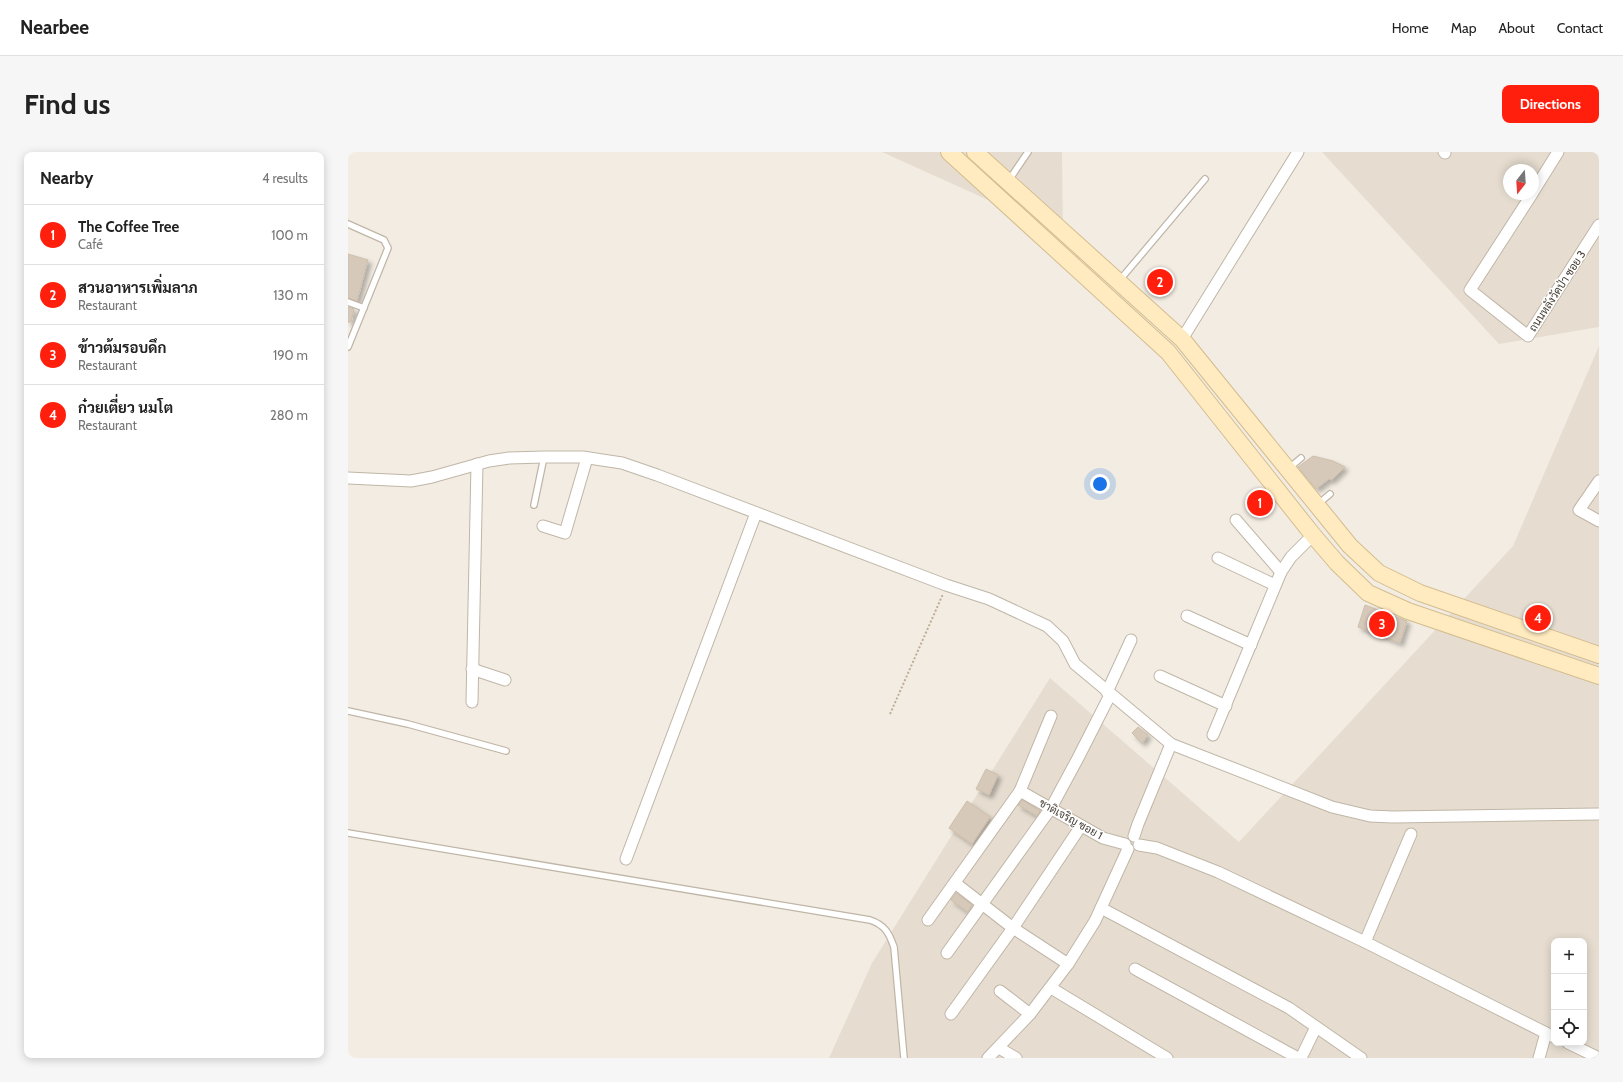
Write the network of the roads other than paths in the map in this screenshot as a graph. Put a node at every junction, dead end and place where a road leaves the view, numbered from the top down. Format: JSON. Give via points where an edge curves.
{"nodes":[{"id":1,"x":948,"y":152,"type":"edge"},
{"id":2,"x":975,"y":152,"type":"edge"},
{"id":3,"x":1028,"y":152,"type":"edge"},
{"id":4,"x":1298,"y":152,"type":"edge"},
{"id":5,"x":1558,"y":152,"type":"edge"},
{"id":6,"x":1205,"y":179,"type":"dead end"},
{"id":7,"x":1008,"y":182,"type":"junction"},
{"id":8,"x":1539,"y":182,"type":"edge"},
{"id":9,"x":1528,"y":200,"type":"edge"},
{"id":10,"x":348,"y":224,"type":"edge"},
{"id":11,"x":1599,"y":225,"type":"edge"},
{"id":12,"x":1106,"y":270,"type":"junction"},
{"id":13,"x":1118,"y":281,"type":"junction"},
{"id":14,"x":1093,"y":284,"type":"junction"},
{"id":15,"x":348,"y":302,"type":"edge"},
{"id":16,"x":364,"y":308,"type":"junction"},
{"id":17,"x":1182,"y":339,"type":"junction"},
{"id":18,"x":348,"y":346,"type":"edge"},
{"id":19,"x":544,"y":457,"type":"junction"},
{"id":20,"x":587,"y":458,"type":"junction"},
{"id":21,"x":1301,"y":458,"type":"dead end"},
{"id":22,"x":477,"y":464,"type":"junction"},
{"id":23,"x":1288,"y":470,"type":"junction"},
{"id":24,"x":348,"y":478,"type":"edge"},
{"id":25,"x":1599,"y":481,"type":"edge"},
{"id":26,"x":1330,"y":494,"type":"dead end"},
{"id":27,"x":534,"y":505,"type":"dead end"},
{"id":28,"x":1317,"y":505,"type":"junction"},
{"id":29,"x":756,"y":513,"type":"junction"},
{"id":30,"x":1236,"y":520,"type":"dead end"},
{"id":31,"x":1599,"y":521,"type":"edge"},
{"id":32,"x":543,"y":526,"type":"dead end"},
{"id":33,"x":1313,"y":536,"type":"junction"},
{"id":34,"x":1218,"y":558,"type":"dead end"},
{"id":35,"x":1281,"y":572,"type":"junction"},
{"id":36,"x":1275,"y":585,"type":"junction"},
{"id":37,"x":1187,"y":616,"type":"dead end"},
{"id":38,"x":1131,"y":640,"type":"dead end"},
{"id":39,"x":1251,"y":645,"type":"junction"},
{"id":40,"x":1599,"y":655,"type":"edge"},
{"id":41,"x":472,"y":669,"type":"junction"},
{"id":42,"x":1160,"y":676,"type":"dead end"},
{"id":43,"x":1599,"y":676,"type":"edge"},
{"id":44,"x":505,"y":680,"type":"dead end"},
{"id":45,"x":1108,"y":694,"type":"junction"},
{"id":46,"x":472,"y":702,"type":"dead end"},
{"id":47,"x":1226,"y":706,"type":"junction"},
{"id":48,"x":348,"y":711,"type":"edge"},
{"id":49,"x":1050,"y":716,"type":"dead end"},
{"id":50,"x":1213,"y":735,"type":"dead end"},
{"id":51,"x":1171,"y":744,"type":"junction"},
{"id":52,"x":506,"y":751,"type":"dead end"},
{"id":53,"x":1020,"y":791,"type":"junction"},
{"id":54,"x":1051,"y":808,"type":"junction"},
{"id":55,"x":1599,"y":814,"type":"edge"},
{"id":56,"x":1082,"y":826,"type":"junction"},
{"id":57,"x":348,"y":833,"type":"edge"},
{"id":58,"x":1411,"y":834,"type":"dead end"},
{"id":59,"x":1137,"y":841,"type":"junction"},
{"id":60,"x":1126,"y":846,"type":"junction"},
{"id":61,"x":626,"y":859,"type":"dead end"},
{"id":62,"x":955,"y":883,"type":"junction"},
{"id":63,"x":981,"y":905,"type":"junction"},
{"id":64,"x":1101,"y":908,"type":"junction"},
{"id":65,"x":928,"y":920,"type":"dead end"},
{"id":66,"x":1013,"y":928,"type":"junction"},
{"id":67,"x":1365,"y":942,"type":"junction"},
{"id":68,"x":947,"y":953,"type":"dead end"},
{"id":69,"x":1068,"y":964,"type":"junction"},
{"id":70,"x":1135,"y":968,"type":"dead end"},
{"id":71,"x":1051,"y":988,"type":"junction"},
{"id":72,"x":1000,"y":991,"type":"dead end"},
{"id":73,"x":951,"y":1014,"type":"dead end"},
{"id":74,"x":1030,"y":1014,"type":"junction"},
{"id":75,"x":1316,"y":1027,"type":"junction"},
{"id":76,"x":1550,"y":1035,"type":"edge"},
{"id":77,"x":1574,"y":1046,"type":"edge"},
{"id":78,"x":999,"y":1048,"type":"junction"},
{"id":79,"x":904,"y":1058,"type":"edge"},
{"id":80,"x":988,"y":1058,"type":"edge"},
{"id":81,"x":1016,"y":1058,"type":"edge"},
{"id":82,"x":1167,"y":1058,"type":"edge"},
{"id":83,"x":1298,"y":1058,"type":"edge"},
{"id":84,"x":1302,"y":1058,"type":"edge"},
{"id":85,"x":1361,"y":1058,"type":"edge"},
{"id":86,"x":1539,"y":1058,"type":"edge"},
{"id":87,"x":1599,"y":1058,"type":"edge"}],
"edges":[{"from":1,"to":14,"type":"street"},
{"from":2,"to":7,"type":"street"},
{"from":3,"to":7,"type":"lane"},
{"from":4,"to":17,"type":"street"},
{"from":5,"to":8,"type":"street"},
{"from":6,"to":13,"type":"lane"},
{"from":7,"to":12,"type":"street"},
{"from":9,"to":11,"type":"street","name":"ถนนหลังวัดป่า ซอย 3","via":[[1470,290],[1528,336]]},
{"from":10,"to":16,"type":"lane","via":[[384,240],[388,248]]},
{"from":12,"to":13,"type":"street"},
{"from":12,"to":14,"type":"street"},
{"from":13,"to":17,"type":"street"},
{"from":14,"to":33,"type":"street","via":[[1168,352]]},
{"from":15,"to":16,"type":"lane"},
{"from":16,"to":18,"type":"lane"},
{"from":17,"to":23,"type":"street"},
{"from":19,"to":20,"type":"street"},
{"from":19,"to":22,"type":"street","via":[[509,458]]},
{"from":19,"to":27,"type":"lane"},
{"from":20,"to":29,"type":"street","via":[[622,463]]},
{"from":20,"to":32,"type":"street","via":[[565,533]]},
{"from":21,"to":23,"type":"lane"},
{"from":22,"to":24,"type":"street","via":[[411,481]]},
{"from":22,"to":41,"type":"street"},
{"from":23,"to":28,"type":"street"},
{"from":25,"to":31,"type":"street","via":[[1580,510]]},
{"from":26,"to":28,"type":"lane"},
{"from":28,"to":40,"type":"street","via":[[1350,546],[1379,573],[1420,593]]},
{"from":29,"to":45,"type":"street","via":[[989,599],[1041,622],[1063,641],[1075,664]]},
{"from":29,"to":61,"type":"street"},
{"from":30,"to":35,"type":"street"},
{"from":33,"to":35,"type":"street","via":[[1291,557]]},
{"from":33,"to":43,"type":"street","via":[[1337,564],[1368,593],[1408,611]]},
{"from":34,"to":36,"type":"street"},
{"from":35,"to":36,"type":"street"},
{"from":36,"to":39,"type":"street"},
{"from":37,"to":39,"type":"street"},
{"from":38,"to":45,"type":"street"},
{"from":39,"to":47,"type":"street"},
{"from":41,"to":44,"type":"street"},
{"from":41,"to":46,"type":"street"},
{"from":42,"to":47,"type":"street"},
{"from":45,"to":51,"type":"street"},
{"from":45,"to":54,"type":"street"},
{"from":47,"to":50,"type":"street"},
{"from":48,"to":52,"type":"lane","via":[[408,724]]},
{"from":49,"to":53,"type":"street"},
{"from":51,"to":55,"type":"street","via":[[1332,807],[1370,816]]},
{"from":51,"to":59,"type":"street"},
{"from":53,"to":54,"type":"street","name":"ชาติเจริญ ซอย 1"},
{"from":53,"to":62,"type":"street"},
{"from":54,"to":56,"type":"street","name":"ชาติเจริญ ซอย 1"},
{"from":54,"to":63,"type":"street"},
{"from":56,"to":60,"type":"street","name":"ชาติเจริญ ซอย 1","via":[[1103,838]]},
{"from":56,"to":66,"type":"street"},
{"from":57,"to":79,"type":"lane","via":[[882,924],[894,947]]},
{"from":58,"to":67,"type":"street"},
{"from":59,"to":60,"type":"street","via":[[1127,838]]},
{"from":59,"to":67,"type":"street","via":[[1218,872]]},
{"from":60,"to":64,"type":"street"},
{"from":62,"to":63,"type":"street"},
{"from":62,"to":65,"type":"street"},
{"from":63,"to":66,"type":"street"},
{"from":63,"to":68,"type":"street"},
{"from":64,"to":69,"type":"street","via":[[1091,929]]},
{"from":64,"to":75,"type":"street","via":[[1288,1008]]},
{"from":66,"to":69,"type":"street"},
{"from":66,"to":73,"type":"street"},
{"from":67,"to":76,"type":"street"},
{"from":69,"to":71,"type":"street"},
{"from":70,"to":83,"type":"street"},
{"from":71,"to":74,"type":"street"},
{"from":71,"to":82,"type":"street"},
{"from":72,"to":74,"type":"street"},
{"from":74,"to":78,"type":"street"},
{"from":75,"to":84,"type":"street"},
{"from":75,"to":85,"type":"street"},
{"from":76,"to":86,"type":"street"},
{"from":77,"to":87,"type":"street"},
{"from":78,"to":80,"type":"street"},
{"from":78,"to":81,"type":"street"}]}
